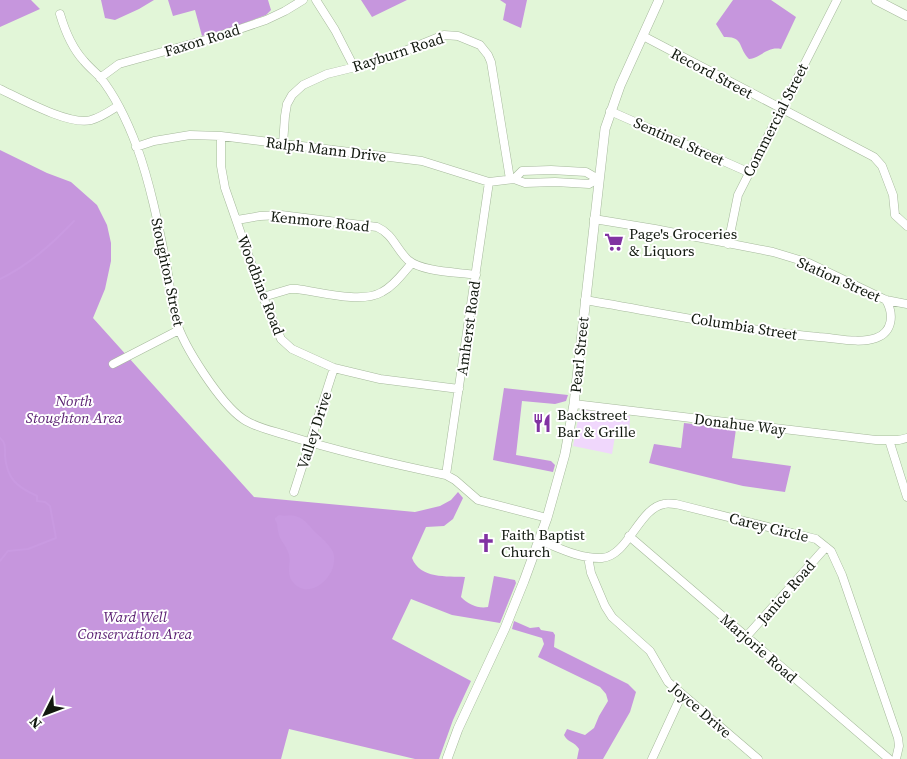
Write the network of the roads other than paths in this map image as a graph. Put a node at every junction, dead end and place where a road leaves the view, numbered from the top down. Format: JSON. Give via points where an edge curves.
{"nodes":[{"id":1,"x":303,"y":0,"type":"edge"},
{"id":2,"x":316,"y":0,"type":"edge"},
{"id":3,"x":659,"y":0,"type":"edge"},
{"id":4,"x":837,"y":0,"type":"edge"},
{"id":5,"x":876,"y":0,"type":"edge"},
{"id":6,"x":60,"y":14,"type":"dead end"},
{"id":7,"x":907,"y":16,"type":"edge"},
{"id":8,"x":643,"y":36,"type":"junction"},
{"id":9,"x":354,"y":68,"type":"junction"},
{"id":10,"x":100,"y":78,"type":"junction"},
{"id":11,"x":0,"y":89,"type":"edge"},
{"id":12,"x":118,"y":106,"type":"junction"},
{"id":13,"x":781,"y":110,"type":"junction"},
{"id":14,"x":610,"y":111,"type":"junction"},
{"id":15,"x":221,"y":136,"type":"junction"},
{"id":16,"x":283,"y":144,"type":"junction"},
{"id":17,"x":136,"y":147,"type":"junction"},
{"id":18,"x":748,"y":172,"type":"junction"},
{"id":19,"x":512,"y":179,"type":"junction"},
{"id":20,"x":598,"y":179,"type":"junction"},
{"id":21,"x":489,"y":182,"type":"junction"},
{"id":22,"x":594,"y":219,"type":"junction"},
{"id":23,"x":237,"y":220,"type":"junction"},
{"id":24,"x":907,"y":226,"type":"edge"},
{"id":25,"x":728,"y":244,"type":"junction"},
{"id":26,"x":412,"y":263,"type":"junction"},
{"id":27,"x":476,"y":274,"type":"junction"},
{"id":28,"x":263,"y":297,"type":"junction"},
{"id":29,"x":585,"y":300,"type":"junction"},
{"id":30,"x":886,"y":300,"type":"junction"},
{"id":31,"x":904,"y":304,"type":"edge"},
{"id":32,"x":892,"y":317,"type":"junction"},
{"id":33,"x":179,"y":330,"type":"junction"},
{"id":34,"x":113,"y":364,"type":"dead end"},
{"id":35,"x":334,"y":368,"type":"junction"},
{"id":36,"x":459,"y":389,"type":"junction"},
{"id":37,"x":574,"y":404,"type":"junction"},
{"id":38,"x":907,"y":438,"type":"edge"},
{"id":39,"x":889,"y":440,"type":"junction"},
{"id":40,"x":310,"y":443,"type":"junction"},
{"id":41,"x":446,"y":474,"type":"junction"},
{"id":42,"x":294,"y":492,"type":"dead end"},
{"id":43,"x":907,"y":497,"type":"edge"},
{"id":44,"x":547,"y":518,"type":"junction"},
{"id":45,"x":629,"y":536,"type":"junction"},
{"id":46,"x":539,"y":540,"type":"junction"},
{"id":47,"x":826,"y":546,"type":"junction"},
{"id":48,"x":588,"y":557,"type":"junction"},
{"id":49,"x":746,"y":637,"type":"junction"},
{"id":50,"x":682,"y":694,"type":"junction"},
{"id":51,"x":447,"y":759,"type":"edge"},
{"id":52,"x":652,"y":759,"type":"edge"},
{"id":53,"x":758,"y":759,"type":"edge"},
{"id":54,"x":889,"y":759,"type":"edge"},
{"id":55,"x":896,"y":759,"type":"edge"}],
"edges":[{"from":1,"to":10,"type":"street","name":"Faxon Road","via":[[266,20],[120,64]]},
{"from":2,"to":9,"type":"street","via":[[336,30]]},
{"from":3,"to":8,"type":"main road","name":"Pearl Street"},
{"from":4,"to":13,"type":"street","name":"Commercial Street"},
{"from":5,"to":7,"type":"main road"},
{"from":6,"to":10,"type":"street","name":"Stoughton Street","via":[[66,34],[82,60]]},
{"from":8,"to":13,"type":"street","name":"Record Street"},
{"from":8,"to":14,"type":"main road","name":"Pearl Street"},
{"from":9,"to":16,"type":"street","name":"Rayburn Road","via":[[313,80],[292,95],[287,104]]},
{"from":9,"to":19,"type":"street","name":"Rayburn Road","via":[[391,58],[444,35],[458,36],[480,45],[493,70]]},
{"from":10,"to":12,"type":"street","name":"Stoughton Street"},
{"from":11,"to":12,"type":"street","via":[[76,121],[90,121]]},
{"from":12,"to":17,"type":"street","name":"Stoughton Street"},
{"from":13,"to":18,"type":"street","name":"Commercial Street"},
{"from":13,"to":24,"type":"street","name":"Record Street","via":[[877,160],[892,195],[895,215]]},
{"from":14,"to":18,"type":"street","name":"Sentinel Street"},
{"from":14,"to":20,"type":"main road","name":"Pearl Street"},
{"from":15,"to":16,"type":"street","name":"Ralph Mann Drive"},
{"from":15,"to":17,"type":"street","name":"Ralph Mann Drive","via":[[190,135]]},
{"from":15,"to":23,"type":"street","name":"Woodbine Road","via":[[222,177]]},
{"from":16,"to":21,"type":"street","name":"Ralph Mann Drive","via":[[422,161]]},
{"from":17,"to":33,"type":"street","name":"Stoughton Street","via":[[156,214]]},
{"from":18,"to":25,"type":"street","name":"Commercial Street","via":[[733,212]]},
{"from":19,"to":20,"type":"street","name":"Ralph Mann Drive","via":[[525,183],[589,184]]},
{"from":19,"to":20,"type":"street","name":"Ralph Mann Drive","via":[[522,171],[551,170],[586,172]]},
{"from":19,"to":21,"type":"street","name":"Ralph Mann Drive"},
{"from":20,"to":22,"type":"main road","name":"Pearl Street"},
{"from":21,"to":27,"type":"street","name":"Amherst Road"},
{"from":22,"to":25,"type":"street","name":"Station Street"},
{"from":22,"to":29,"type":"main road","name":"Pearl Street"},
{"from":23,"to":26,"type":"street","name":"Kenmore Road","via":[[281,215],[376,227],[390,236]]},
{"from":23,"to":28,"type":"street","name":"Woodbine Road"},
{"from":25,"to":30,"type":"street","name":"Station Street","via":[[809,263]]},
{"from":26,"to":27,"type":"street"},
{"from":26,"to":28,"type":"street","via":[[386,289],[371,296],[353,297],[290,289]]},
{"from":27,"to":36,"type":"street","name":"Amherst Road"},
{"from":28,"to":35,"type":"street","name":"Woodbine Road","via":[[281,339],[292,349]]},
{"from":29,"to":32,"type":"street","name":"Columbia Street","via":[[772,333],[849,340],[878,337],[886,330]]},
{"from":29,"to":37,"type":"main road","name":"Pearl Street"},
{"from":30,"to":31,"type":"street","name":"Station Street"},
{"from":30,"to":32,"type":"street"},
{"from":31,"to":32,"type":"street","name":"Columbia Street","via":[[895,310]]},
{"from":33,"to":34,"type":"street"},
{"from":33,"to":40,"type":"street","name":"Stoughton Street","via":[[193,358],[223,400],[242,418],[251,424]]},
{"from":35,"to":36,"type":"street","name":"Woodbine Road","via":[[380,379]]},
{"from":35,"to":40,"type":"street","name":"Valley Drive"},
{"from":36,"to":41,"type":"street","name":"Amherst Road"},
{"from":37,"to":39,"type":"street","name":"Donahue Way"},
{"from":37,"to":44,"type":"main road","name":"Pearl Street","via":[[565,454]]},
{"from":38,"to":39,"type":"street","name":"Donahue Way"},
{"from":39,"to":43,"type":"street"},
{"from":40,"to":41,"type":"street","name":"Stoughton Street"},
{"from":40,"to":42,"type":"street","name":"Valley Drive"},
{"from":41,"to":44,"type":"street","name":"Stoughton Street","via":[[478,500]]},
{"from":44,"to":46,"type":"main road","name":"Pearl Street"},
{"from":45,"to":47,"type":"street","name":"Carey Circle","via":[[656,507],[676,504],[811,537]]},
{"from":45,"to":48,"type":"street","name":"Carey Circle","via":[[610,556]]},
{"from":45,"to":49,"type":"street","name":"Marjorie Road"},
{"from":46,"to":48,"type":"street","name":"Carey Circle"},
{"from":46,"to":51,"type":"main road","name":"Pearl Street","via":[[505,628],[461,721]]},
{"from":47,"to":49,"type":"street","name":"Janice Road"},
{"from":47,"to":55,"type":"street","name":"Carey Circle","via":[[842,574],[898,738]]},
{"from":48,"to":50,"type":"street","name":"Joyce Drive","via":[[591,573],[609,612],[645,645],[664,677]]},
{"from":49,"to":54,"type":"street","name":"Marjorie Road"},
{"from":50,"to":52,"type":"street"},
{"from":50,"to":53,"type":"street","name":"Joyce Drive"}]}
